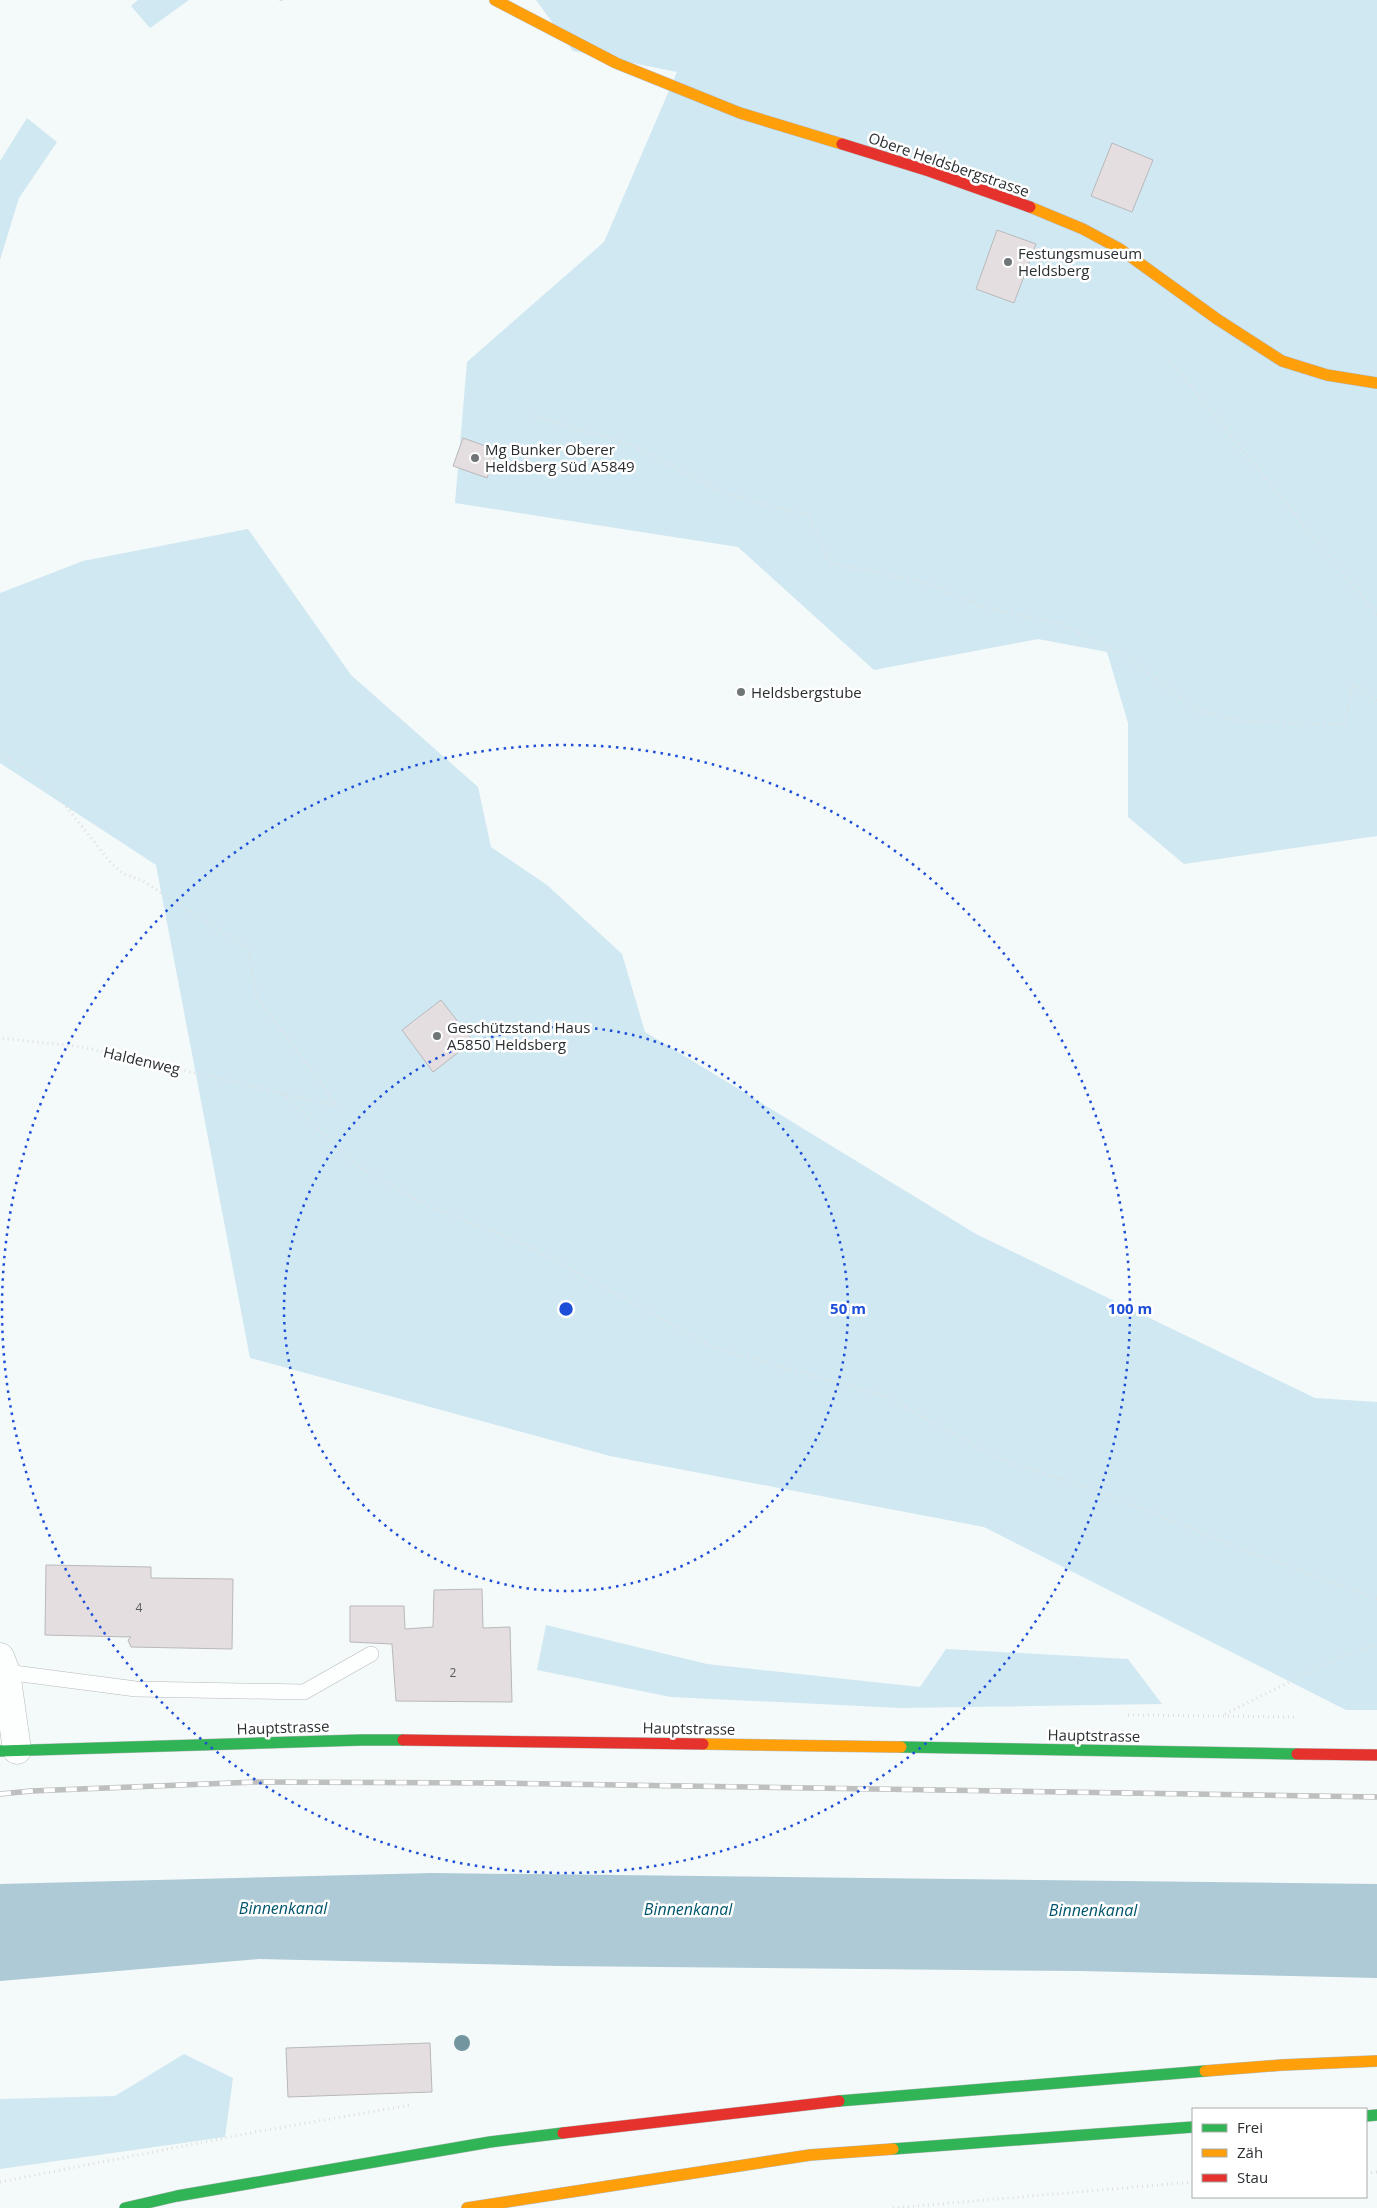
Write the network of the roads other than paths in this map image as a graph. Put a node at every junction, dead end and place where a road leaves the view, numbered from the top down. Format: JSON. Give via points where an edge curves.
{"nodes":[{"id":1,"x":495,"y":0,"type":"edge"},
{"id":2,"x":1377,"y":382,"type":"edge"},
{"id":3,"x":371,"y":1654,"type":"dead end"},
{"id":4,"x":3,"y":1664,"type":"edge"},
{"id":5,"x":8,"y":1750,"type":"edge"},
{"id":6,"x":1377,"y":1755,"type":"edge"},
{"id":7,"x":1377,"y":2061,"type":"edge"},
{"id":8,"x":1192,"y":2127,"type":"edge"},
{"id":9,"x":124,"y":2208,"type":"edge"},
{"id":10,"x":467,"y":2208,"type":"edge"}],
"edges":[{"from":1,"to":2,"type":"main road","name":"Obere Heldsbergstrasse","via":[[616,63],[740,112],[929,171],[1082,230],[1120,249],[1282,361],[1326,375]]},
{"from":3,"to":4,"type":"lane","via":[[304,1692],[136,1689]]},
{"from":4,"to":5,"type":"street"},
{"from":5,"to":6,"type":"main road","name":"Hauptstrasse","via":[[361,1740]]},
{"from":7,"to":9,"type":"main road","via":[[1272,2066],[808,2104],[490,2142]]},
{"from":8,"to":10,"type":"main road","via":[[810,2155]]}]}
